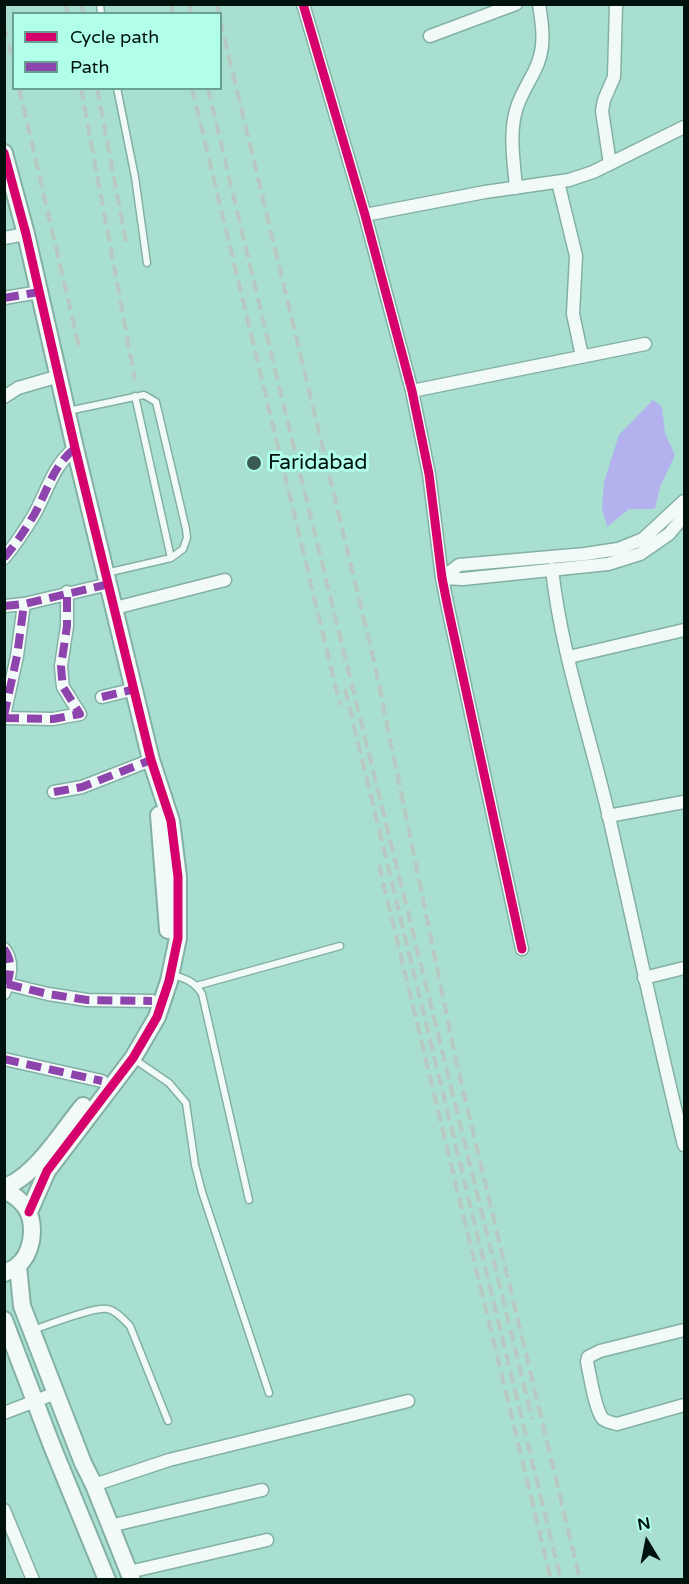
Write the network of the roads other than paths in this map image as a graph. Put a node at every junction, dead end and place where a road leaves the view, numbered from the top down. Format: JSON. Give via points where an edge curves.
{"nodes":[{"id":1,"x":303,"y":4,"type":"edge"},
{"id":2,"x":516,"y":4,"type":"edge"},
{"id":3,"x":539,"y":4,"type":"edge"},
{"id":4,"x":616,"y":4,"type":"edge"},
{"id":5,"x":430,"y":36,"type":"dead end"},
{"id":6,"x":117,"y":90,"type":"edge"},
{"id":7,"x":684,"y":127,"type":"edge"},
{"id":8,"x":4,"y":153,"type":"edge"},
{"id":9,"x":610,"y":164,"type":"junction"},
{"id":10,"x":7,"y":176,"type":"edge"},
{"id":11,"x":558,"y":182,"type":"junction"},
{"id":12,"x":516,"y":188,"type":"junction"},
{"id":13,"x":365,"y":215,"type":"junction"},
{"id":14,"x":26,"y":234,"type":"junction"},
{"id":15,"x":4,"y":238,"type":"edge"},
{"id":16,"x":147,"y":263,"type":"dead end"},
{"id":17,"x":39,"y":292,"type":"junction"},
{"id":18,"x":4,"y":298,"type":"edge"},
{"id":19,"x":645,"y":344,"type":"dead end"},
{"id":20,"x":582,"y":356,"type":"junction"},
{"id":21,"x":59,"y":376,"type":"junction"},
{"id":22,"x":412,"y":391,"type":"junction"},
{"id":23,"x":135,"y":396,"type":"junction"},
{"id":24,"x":4,"y":397,"type":"edge"},
{"id":25,"x":67,"y":411,"type":"junction"},
{"id":26,"x":75,"y":448,"type":"junction"},
{"id":27,"x":684,"y":501,"type":"edge"},
{"id":28,"x":684,"y":516,"type":"edge"},
{"id":29,"x":4,"y":558,"type":"edge"},
{"id":30,"x":171,"y":558,"type":"junction"},
{"id":31,"x":552,"y":569,"type":"junction"},
{"id":32,"x":108,"y":578,"type":"junction"},
{"id":33,"x":442,"y":578,"type":"junction"},
{"id":34,"x":225,"y":580,"type":"dead end"},
{"id":35,"x":67,"y":592,"type":"junction"},
{"id":36,"x":24,"y":604,"type":"junction"},
{"id":37,"x":4,"y":606,"type":"edge"},
{"id":38,"x":115,"y":608,"type":"junction"},
{"id":39,"x":684,"y":630,"type":"edge"},
{"id":40,"x":569,"y":657,"type":"junction"},
{"id":41,"x":135,"y":689,"type":"junction"},
{"id":42,"x":102,"y":697,"type":"dead end"},
{"id":43,"x":4,"y":717,"type":"edge"},
{"id":44,"x":151,"y":760,"type":"junction"},
{"id":45,"x":157,"y":781,"type":"junction"},
{"id":46,"x":54,"y":792,"type":"dead end"},
{"id":47,"x":684,"y":802,"type":"edge"},
{"id":48,"x":609,"y":816,"type":"junction"},
{"id":49,"x":340,"y":946,"type":"dead end"},
{"id":50,"x":522,"y":949,"type":"dead end"},
{"id":51,"x":4,"y":950,"type":"edge"},
{"id":52,"x":684,"y":968,"type":"edge"},
{"id":53,"x":171,"y":975,"type":"junction"},
{"id":54,"x":644,"y":978,"type":"junction"},
{"id":55,"x":196,"y":986,"type":"junction"},
{"id":56,"x":6,"y":989,"type":"edge"},
{"id":57,"x":152,"y":1001,"type":"junction"},
{"id":58,"x":133,"y":1058,"type":"junction"},
{"id":59,"x":4,"y":1059,"type":"edge"},
{"id":60,"x":102,"y":1081,"type":"junction"},
{"id":61,"x":684,"y":1145,"type":"edge"},
{"id":62,"x":4,"y":1189,"type":"edge"},
{"id":63,"x":249,"y":1200,"type":"dead end"},
{"id":64,"x":29,"y":1212,"type":"junction"},
{"id":65,"x":11,"y":1270,"type":"edge"},
{"id":66,"x":4,"y":1320,"type":"edge"},
{"id":67,"x":33,"y":1330,"type":"junction"},
{"id":68,"x":684,"y":1330,"type":"edge"},
{"id":69,"x":56,"y":1393,"type":"junction"},
{"id":70,"x":269,"y":1393,"type":"dead end"},
{"id":71,"x":35,"y":1401,"type":"junction"},
{"id":72,"x":408,"y":1401,"type":"dead end"},
{"id":73,"x":684,"y":1405,"type":"edge"},
{"id":74,"x":4,"y":1413,"type":"edge"},
{"id":75,"x":168,"y":1420,"type":"dead end"},
{"id":76,"x":94,"y":1485,"type":"junction"},
{"id":77,"x":262,"y":1490,"type":"dead end"},
{"id":78,"x":4,"y":1510,"type":"edge"},
{"id":79,"x":110,"y":1526,"type":"junction"},
{"id":80,"x":267,"y":1540,"type":"dead end"},
{"id":81,"x":130,"y":1576,"type":"edge"},
{"id":82,"x":33,"y":1580,"type":"edge"},
{"id":83,"x":107,"y":1580,"type":"edge"}],
"edges":[{"from":1,"to":13,"type":"street"},
{"from":2,"to":5,"type":"street"},
{"from":3,"to":12,"type":"street","via":[[542,52],[516,110],[513,129]]},
{"from":4,"to":9,"type":"street","via":[[614,77],[602,111]]},
{"from":6,"to":16,"type":"lane"},
{"from":7,"to":9,"type":"street"},
{"from":8,"to":10,"type":"street"},
{"from":9,"to":11,"type":"street"},
{"from":10,"to":14,"type":"street"},
{"from":11,"to":12,"type":"street"},
{"from":11,"to":20,"type":"street","via":[[576,256],[573,314]]},
{"from":12,"to":13,"type":"street"},
{"from":13,"to":22,"type":"street"},
{"from":14,"to":15,"type":"street"},
{"from":14,"to":17,"type":"street"},
{"from":17,"to":18,"type":"street"},
{"from":17,"to":21,"type":"street"},
{"from":19,"to":20,"type":"street"},
{"from":20,"to":22,"type":"street"},
{"from":21,"to":24,"type":"street","via":[[18,388]]},
{"from":21,"to":25,"type":"street"},
{"from":22,"to":33,"type":"street","via":[[429,474]]},
{"from":23,"to":25,"type":"lane"},
{"from":23,"to":30,"type":"lane"},
{"from":23,"to":30,"type":"lane","via":[[144,395],[156,402],[183,512],[186,538],[183,549]]},
{"from":25,"to":26,"type":"street"},
{"from":26,"to":29,"type":"street","via":[[55,469],[33,516]]},
{"from":26,"to":32,"type":"street"},
{"from":27,"to":33,"type":"street","via":[[643,539],[618,549],[459,565]]},
{"from":28,"to":31,"type":"street","via":[[669,534],[640,554],[608,564]]},
{"from":30,"to":32,"type":"lane"},
{"from":31,"to":33,"type":"street"},
{"from":31,"to":40,"type":"street"},
{"from":32,"to":35,"type":"street"},
{"from":32,"to":38,"type":"street"},
{"from":33,"to":50,"type":"street"},
{"from":34,"to":38,"type":"street"},
{"from":35,"to":36,"type":"street"},
{"from":35,"to":43,"type":"street","via":[[62,678],[63,687],[80,714],[53,719]]},
{"from":36,"to":37,"type":"street"},
{"from":36,"to":43,"type":"street"},
{"from":38,"to":41,"type":"street"},
{"from":39,"to":40,"type":"street"},
{"from":40,"to":48,"type":"street"},
{"from":41,"to":42,"type":"street"},
{"from":41,"to":44,"type":"street"},
{"from":44,"to":45,"type":"street"},
{"from":44,"to":46,"type":"street","via":[[82,787]]},
{"from":45,"to":53,"type":"street","via":[[171,821],[178,877],[178,938]]},
{"from":45,"to":57,"type":"street","via":[[169,934]]},
{"from":47,"to":48,"type":"street"},
{"from":48,"to":54,"type":"street"},
{"from":49,"to":55,"type":"lane"},
{"from":51,"to":56,"type":"street","via":[[10,972]]},
{"from":52,"to":54,"type":"street"},
{"from":53,"to":55,"type":"lane"},
{"from":53,"to":58,"type":"street","via":[[157,1017]]},
{"from":54,"to":61,"type":"street"},
{"from":55,"to":63,"type":"lane"},
{"from":56,"to":57,"type":"street","via":[[87,1000]]},
{"from":57,"to":60,"type":"street","via":[[135,1037]]},
{"from":58,"to":64,"type":"street","via":[[47,1170]]},
{"from":58,"to":70,"type":"lane","via":[[169,1083],[186,1103],[202,1192]]},
{"from":59,"to":60,"type":"street"},
{"from":60,"to":62,"type":"street","via":[[32,1169]]},
{"from":62,"to":64,"type":"street"},
{"from":64,"to":65,"type":"street","via":[[33,1228],[29,1252]]},
{"from":65,"to":67,"type":"street"},
{"from":66,"to":71,"type":"street"},
{"from":67,"to":69,"type":"street"},
{"from":67,"to":75,"type":"lane","via":[[84,1313],[108,1309],[119,1315],[130,1326]]},
{"from":68,"to":73,"type":"street","via":[[600,1351],[588,1357],[587,1362],[599,1410],[609,1422],[617,1424]]},
{"from":69,"to":71,"type":"street"},
{"from":69,"to":76,"type":"street"},
{"from":71,"to":74,"type":"street"},
{"from":71,"to":83,"type":"street"},
{"from":72,"to":76,"type":"street","via":[[169,1460]]},
{"from":76,"to":79,"type":"street"},
{"from":77,"to":79,"type":"street"},
{"from":78,"to":82,"type":"street"},
{"from":79,"to":81,"type":"street"},
{"from":80,"to":81,"type":"street"}]}
